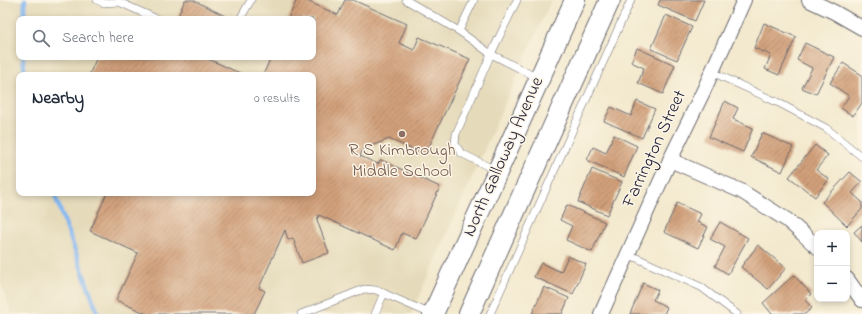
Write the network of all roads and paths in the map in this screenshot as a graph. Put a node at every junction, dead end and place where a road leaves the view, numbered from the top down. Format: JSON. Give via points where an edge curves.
{"nodes":[{"id":1,"x":97,"y":0,"type":"edge"},
{"id":2,"x":251,"y":0,"type":"edge"},
{"id":3,"x":406,"y":0,"type":"edge"},
{"id":4,"x":474,"y":0,"type":"edge"},
{"id":5,"x":517,"y":0,"type":"edge"},
{"id":6,"x":575,"y":0,"type":"edge"},
{"id":7,"x":610,"y":0,"type":"edge"},
{"id":8,"x":631,"y":0,"type":"edge"},
{"id":9,"x":744,"y":0,"type":"edge"},
{"id":10,"x":809,"y":0,"type":"edge"},
{"id":11,"x":827,"y":4,"type":"edge"},
{"id":12,"x":150,"y":16,"type":"edge"},
{"id":13,"x":242,"y":16,"type":"edge"},
{"id":14,"x":862,"y":28,"type":"edge"},
{"id":15,"x":459,"y":31,"type":"junction"},
{"id":16,"x":491,"y":54,"type":"junction"},
{"id":17,"x":712,"y":72,"type":"junction"},
{"id":18,"x":539,"y":79,"type":"junction"},
{"id":19,"x":568,"y":94,"type":"junction"},
{"id":20,"x":862,"y":157,"type":"edge"},
{"id":21,"x":670,"y":160,"type":"junction"},
{"id":22,"x":497,"y":171,"type":"junction"},
{"id":23,"x":814,"y":244,"type":"edge"},
{"id":24,"x":628,"y":254,"type":"junction"},
{"id":25,"x":850,"y":283,"type":"edge"},
{"id":26,"x":384,"y":293,"type":"junction"},
{"id":27,"x":862,"y":300,"type":"edge"},
{"id":28,"x":301,"y":314,"type":"edge"},
{"id":29,"x":375,"y":314,"type":"edge"},
{"id":30,"x":432,"y":314,"type":"edge"},
{"id":31,"x":469,"y":314,"type":"edge"},
{"id":32,"x":490,"y":314,"type":"edge"},
{"id":33,"x":601,"y":314,"type":"edge"},
{"id":34,"x":737,"y":314,"type":"edge"}],
"edges":[{"from":1,"to":12,"type":"lane","via":[[103,3],[119,2]]},
{"from":2,"to":13,"type":"lane"},
{"from":3,"to":15,"type":"lane"},
{"from":4,"to":15,"type":"lane"},
{"from":5,"to":16,"type":"lane"},
{"from":6,"to":18,"type":"main road","name":"North Galloway Avenue"},
{"from":7,"to":19,"type":"main road","name":"North Galloway Avenue"},
{"from":8,"to":32,"type":"lane"},
{"from":9,"to":17,"type":"street","name":"Farrington Street"},
{"from":10,"to":11,"type":"street"},
{"from":11,"to":14,"type":"street"},
{"from":15,"to":16,"type":"lane"},
{"from":16,"to":18,"type":"lane"},
{"from":16,"to":22,"type":"lane","via":[[456,134],[455,144],[461,153]]},
{"from":17,"to":20,"type":"lane","via":[[826,128]]},
{"from":17,"to":21,"type":"street","name":"Farrington Street"},
{"from":18,"to":19,"type":"main road"},
{"from":18,"to":22,"type":"main road","name":"North Galloway Avenue"},
{"from":19,"to":31,"type":"main road","name":"North Galloway Avenue"},
{"from":21,"to":23,"type":"street","via":[[741,191],[786,220]]},
{"from":21,"to":24,"type":"street","name":"Farrington Street"},
{"from":22,"to":30,"type":"main road","name":"North Galloway Avenue"},
{"from":24,"to":33,"type":"street","name":"Farrington Street"},
{"from":24,"to":34,"type":"lane","via":[[701,287]]},
{"from":25,"to":27,"type":"street"},
{"from":26,"to":28,"type":"lane","via":[[364,289]]},
{"from":26,"to":29,"type":"lane"},
{"from":26,"to":30,"type":"lane"}]}
